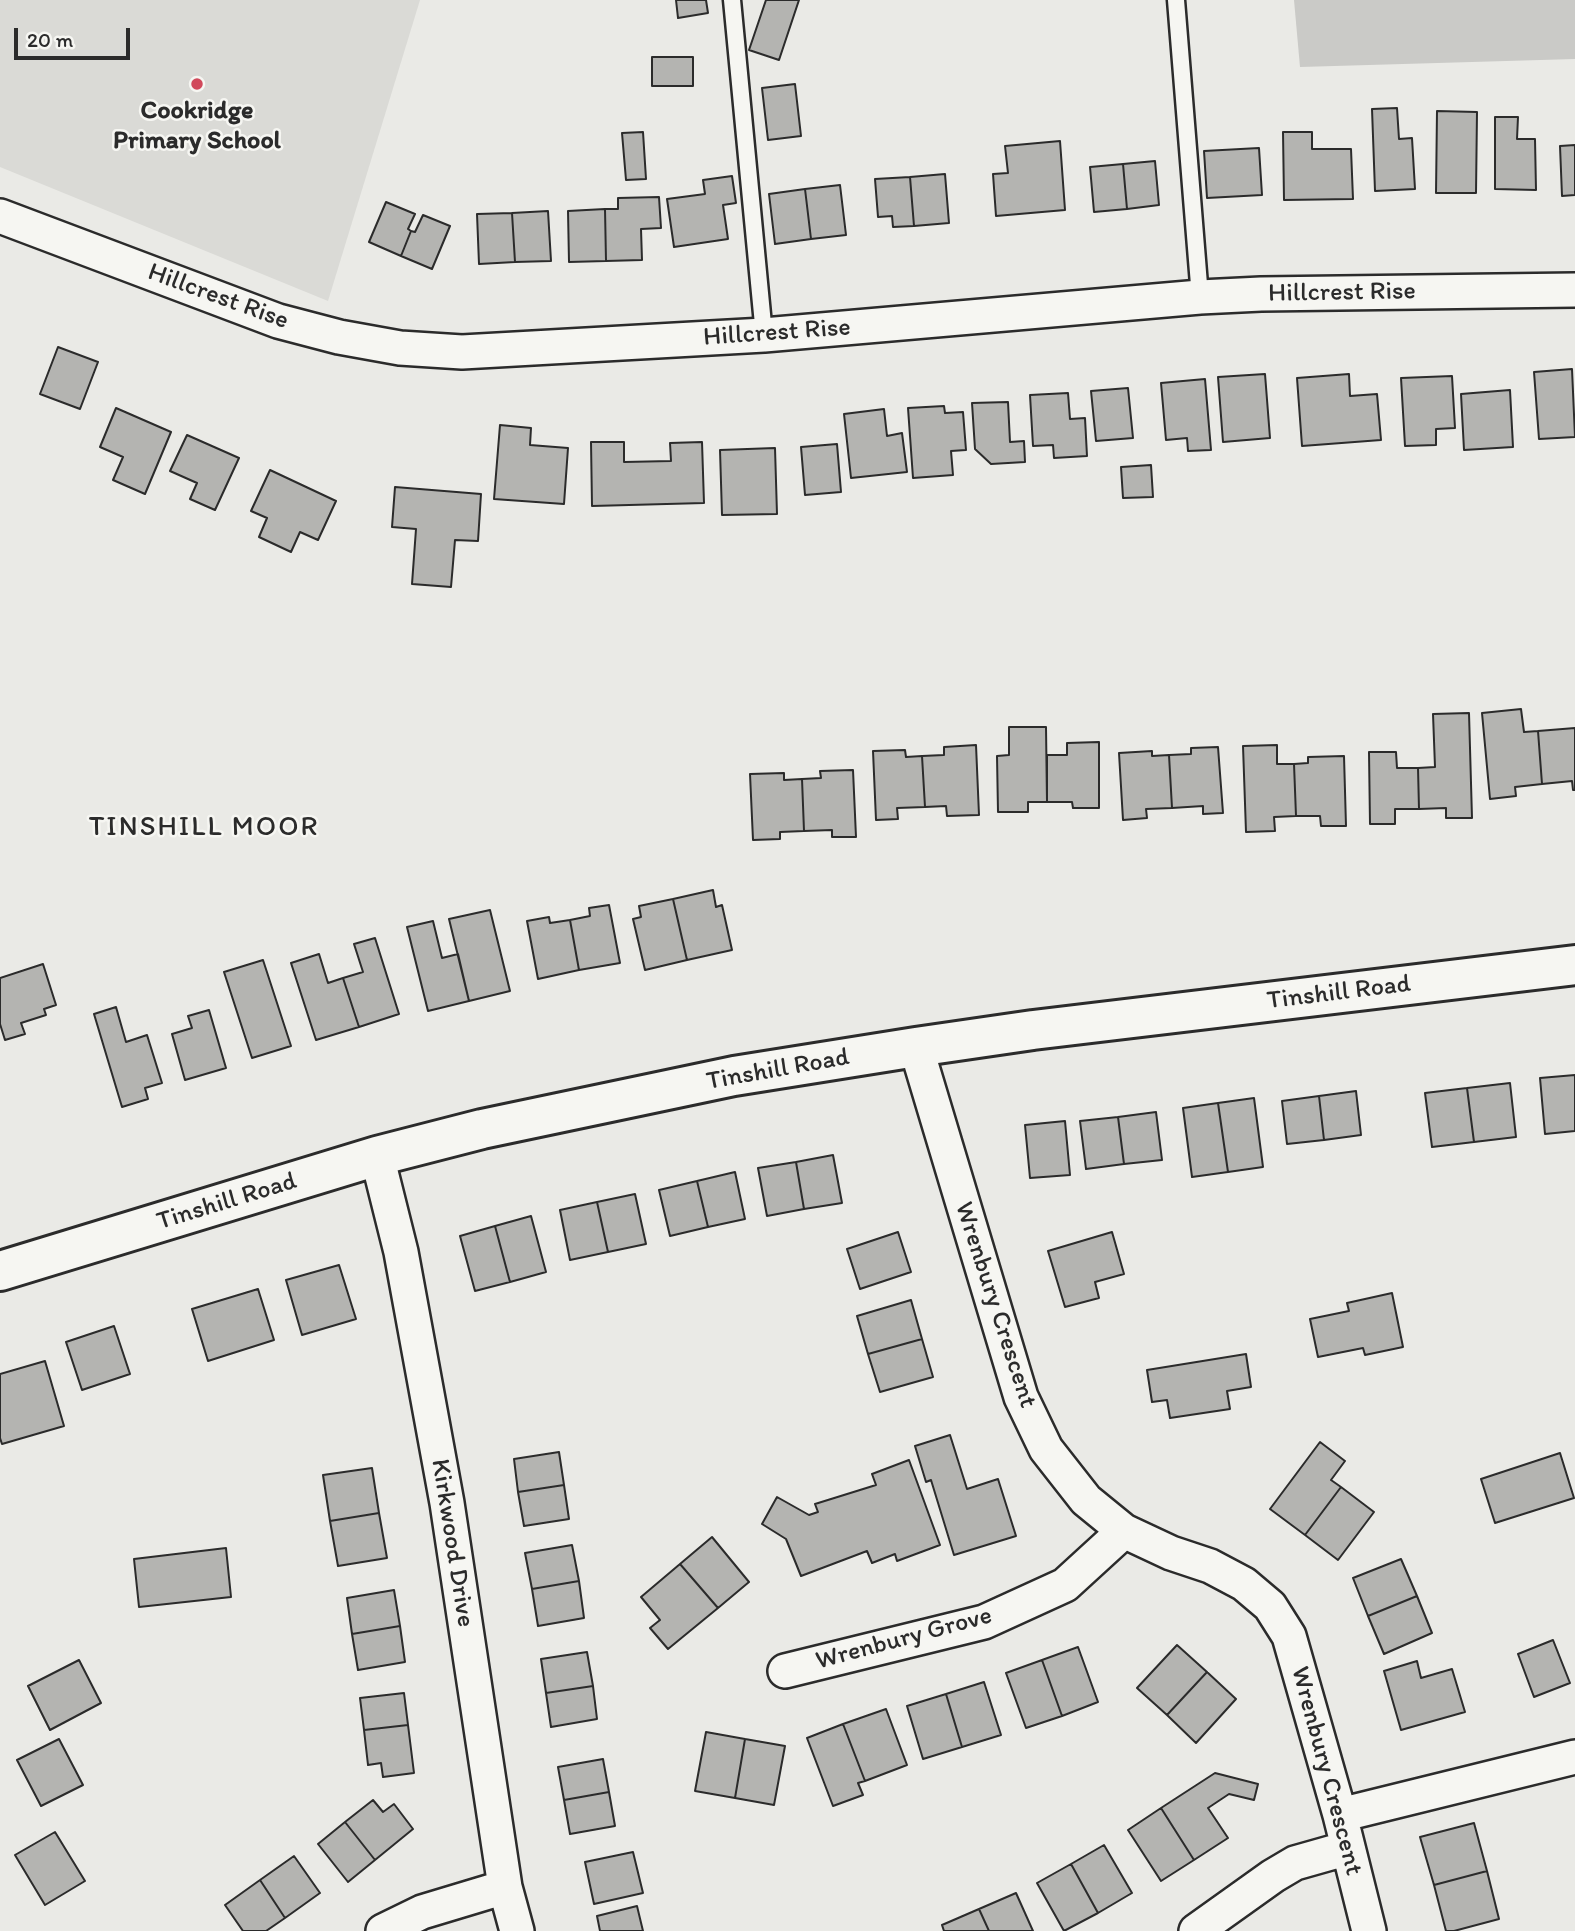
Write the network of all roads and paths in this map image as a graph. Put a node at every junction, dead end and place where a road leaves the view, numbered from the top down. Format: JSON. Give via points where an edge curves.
{"nodes":[{"id":1,"x":732,"y":0,"type":"edge"},
{"id":2,"x":1176,"y":0,"type":"edge"},
{"id":3,"x":0,"y":216,"type":"edge"},
{"id":4,"x":1575,"y":290,"type":"edge"},
{"id":5,"x":1200,"y":297,"type":"junction"},
{"id":6,"x":764,"y":335,"type":"junction"},
{"id":7,"x":1575,"y":965,"type":"edge"},
{"id":8,"x":916,"y":1047,"type":"junction"},
{"id":9,"x":377,"y":1156,"type":"junction"},
{"id":10,"x":0,"y":1271,"type":"edge"},
{"id":11,"x":1124,"y":1531,"type":"junction"},
{"id":12,"x":785,"y":1671,"type":"dead end"},
{"id":13,"x":1575,"y":1757,"type":"edge"},
{"id":14,"x":1339,"y":1815,"type":"junction"},
{"id":15,"x":1348,"y":1848,"type":"junction"},
{"id":16,"x":505,"y":1887,"type":"junction"},
{"id":17,"x":383,"y":1931,"type":"edge"},
{"id":18,"x":517,"y":1931,"type":"edge"},
{"id":19,"x":1196,"y":1931,"type":"edge"},
{"id":20,"x":1369,"y":1931,"type":"edge"}],
"edges":[{"from":1,"to":6,"type":"lane"},
{"from":2,"to":5,"type":"lane"},
{"from":3,"to":6,"type":"street","name":"Hillcrest Rise","via":[[278,321],[400,348],[461,352]]},
{"from":4,"to":5,"type":"street","name":"Hillcrest Rise"},
{"from":5,"to":6,"type":"street","name":"Hillcrest Rise"},
{"from":7,"to":8,"type":"street","name":"Tinshill Road"},
{"from":8,"to":9,"type":"street","name":"Tinshill Road","via":[[734,1076]]},
{"from":8,"to":11,"type":"street","name":"Wrenbury Crescent","via":[[1021,1397],[1046,1448],[1062,1469],[1086,1500]]},
{"from":9,"to":10,"type":"street","name":"Tinshill Road"},
{"from":9,"to":16,"type":"street","name":"Kirkwood Drive","via":[[401,1252],[447,1503]]},
{"from":11,"to":12,"type":"street","name":"Wrenbury Grove","via":[[1065,1585],[984,1622]]},
{"from":11,"to":14,"type":"street","name":"Wrenbury Crescent","via":[[1210,1566],[1244,1584],[1270,1606],[1289,1636]]},
{"from":13,"to":14,"type":"street"},
{"from":14,"to":15,"type":"street","name":"Wrenbury Crescent"},
{"from":15,"to":19,"type":"street","via":[[1295,1863]]},
{"from":15,"to":20,"type":"street","name":"Wrenbury Crescent"},
{"from":16,"to":17,"type":"street","via":[[422,1912]]},
{"from":16,"to":18,"type":"street","name":"Kirkwood Drive"}]}
